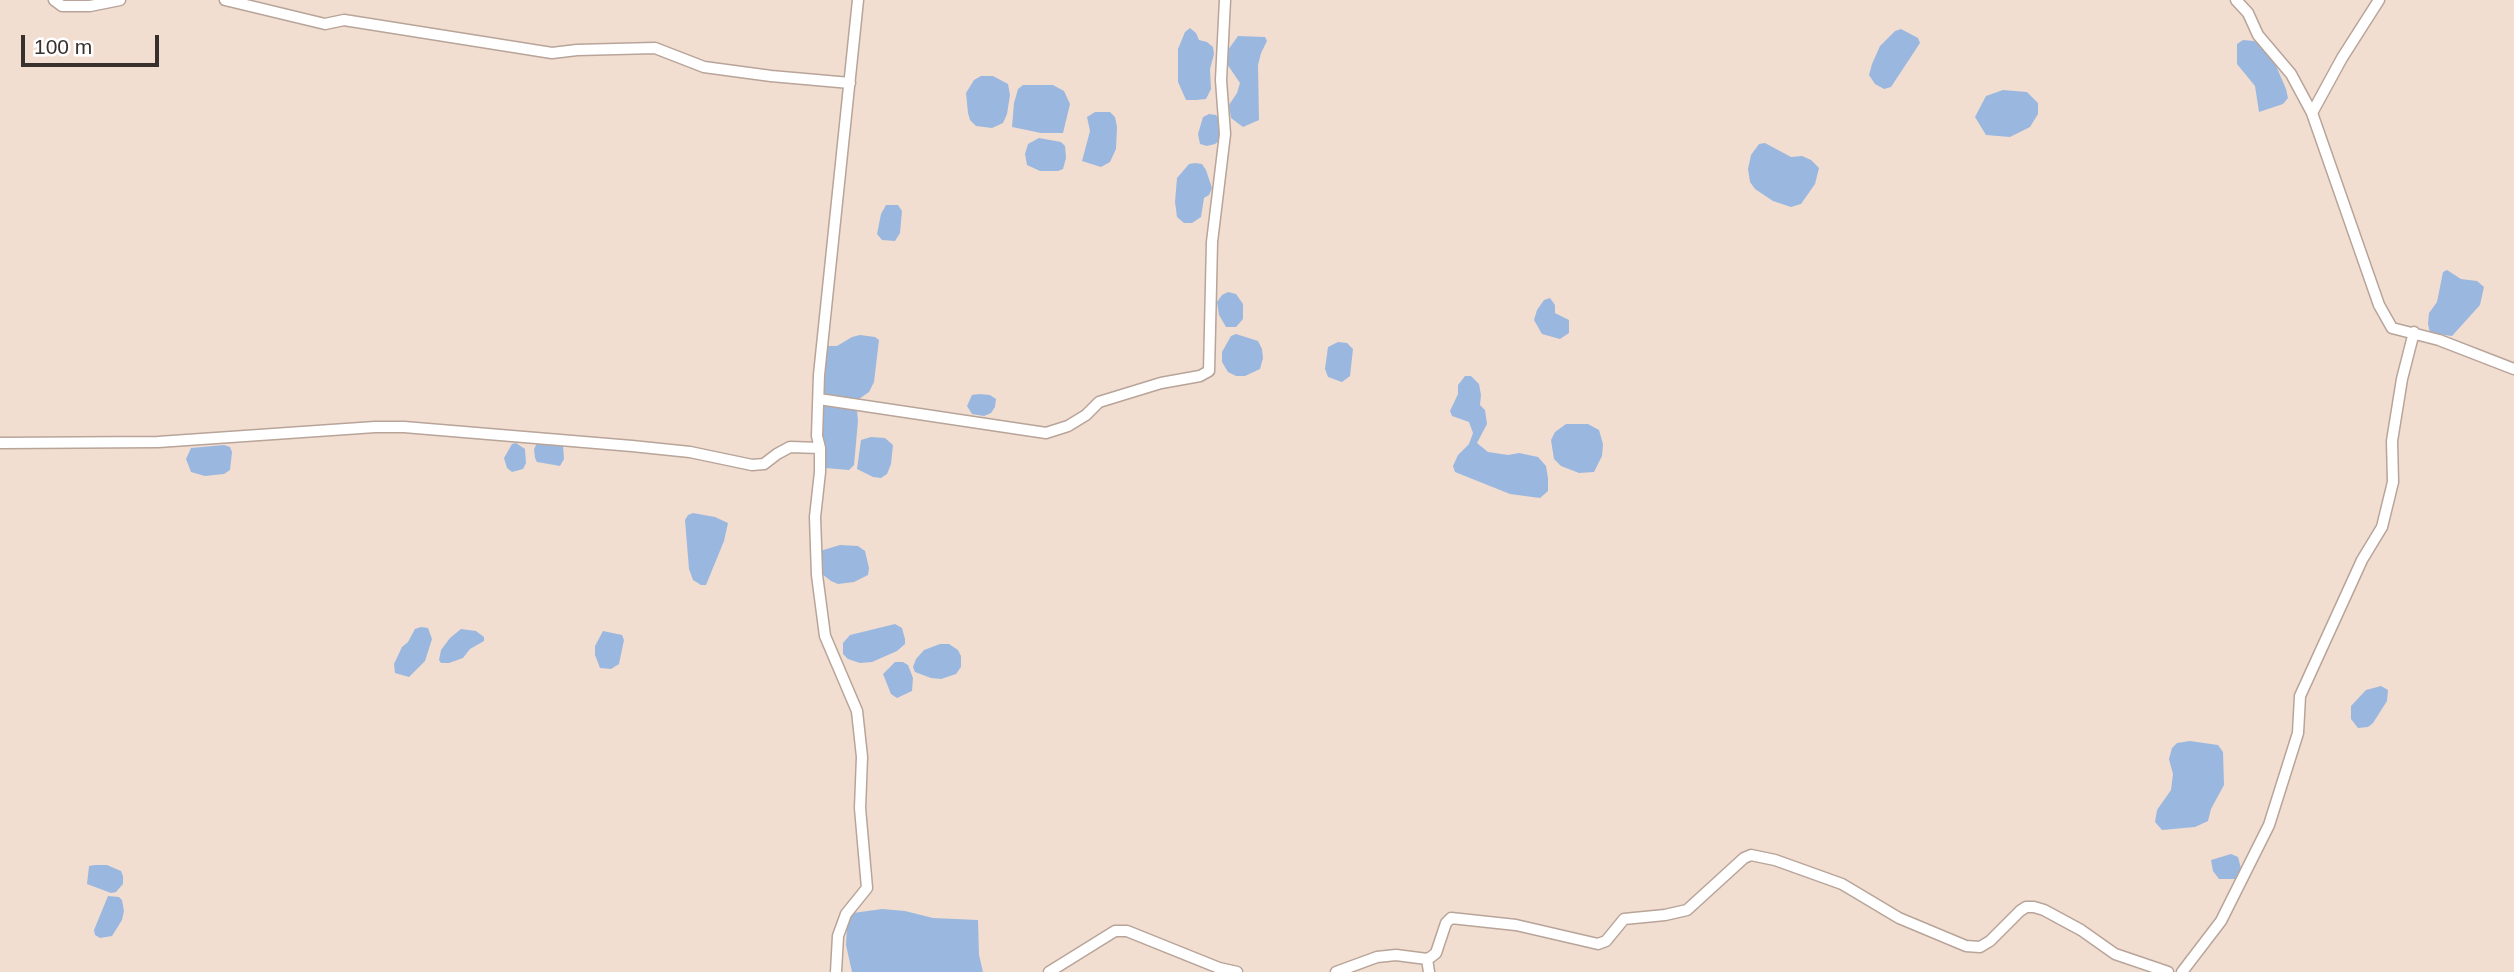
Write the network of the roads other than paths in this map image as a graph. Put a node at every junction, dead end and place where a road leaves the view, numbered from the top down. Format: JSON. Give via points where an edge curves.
{"nodes":[{"id":1,"x":54,"y":0,"type":"edge"},
{"id":2,"x":120,"y":0,"type":"edge"},
{"id":3,"x":225,"y":0,"type":"edge"},
{"id":4,"x":858,"y":0,"type":"edge"},
{"id":5,"x":1225,"y":0,"type":"edge"},
{"id":6,"x":2236,"y":0,"type":"edge"},
{"id":7,"x":2379,"y":0,"type":"edge"},
{"id":8,"x":850,"y":83,"type":"junction"},
{"id":9,"x":2312,"y":113,"type":"junction"},
{"id":10,"x":2414,"y":332,"type":"junction"},
{"id":11,"x":2514,"y":369,"type":"edge"},
{"id":12,"x":818,"y":399,"type":"junction"},
{"id":13,"x":0,"y":443,"type":"edge"},
{"id":14,"x":820,"y":448,"type":"junction"},
{"id":15,"x":1427,"y":959,"type":"junction"},
{"id":16,"x":836,"y":972,"type":"edge"},
{"id":17,"x":1049,"y":972,"type":"edge"},
{"id":18,"x":1237,"y":972,"type":"edge"},
{"id":19,"x":1336,"y":972,"type":"edge"},
{"id":20,"x":1429,"y":972,"type":"edge"},
{"id":21,"x":2168,"y":972,"type":"edge"},
{"id":22,"x":2182,"y":972,"type":"edge"}],
"edges":[{"from":1,"to":2,"type":"street","via":[[62,6],[90,6]]},
{"from":3,"to":8,"type":"street","via":[[326,24],[344,20],[552,53],[655,48],[704,67]]},
{"from":4,"to":8,"type":"street"},
{"from":5,"to":12,"type":"street","via":[[1221,80],[1225,134],[1212,242],[1209,371],[1099,402],[1068,426],[1046,433]]},
{"from":6,"to":9,"type":"street","via":[[2291,74]]},
{"from":7,"to":9,"type":"street"},
{"from":8,"to":12,"type":"street"},
{"from":9,"to":10,"type":"street","via":[[2379,304],[2392,328]]},
{"from":10,"to":11,"type":"street"},
{"from":10,"to":22,"type":"street","via":[[2402,379],[2392,441],[2393,482],[2382,527],[2351,582],[2300,696],[2298,733],[2269,825],[2221,921]]},
{"from":12,"to":14,"type":"street"},
{"from":13,"to":14,"type":"street","via":[[158,442],[404,427],[690,452],[752,466],[764,464],[790,447]]},
{"from":14,"to":16,"type":"street","via":[[817,575],[825,636],[857,711],[867,888],[846,914],[838,936]]},
{"from":15,"to":19,"type":"street","via":[[1377,957]]},
{"from":15,"to":20,"type":"street"},
{"from":15,"to":21,"type":"street","via":[[1436,953],[1451,918],[1516,925],[1598,944],[1624,919],[1688,910],[1751,855],[1842,884],[1899,918],[1966,946],[1980,947],[2020,911],[2034,907],[2081,930],[2115,954]]},
{"from":17,"to":18,"type":"street","via":[[1115,931],[1127,931]]}]}
